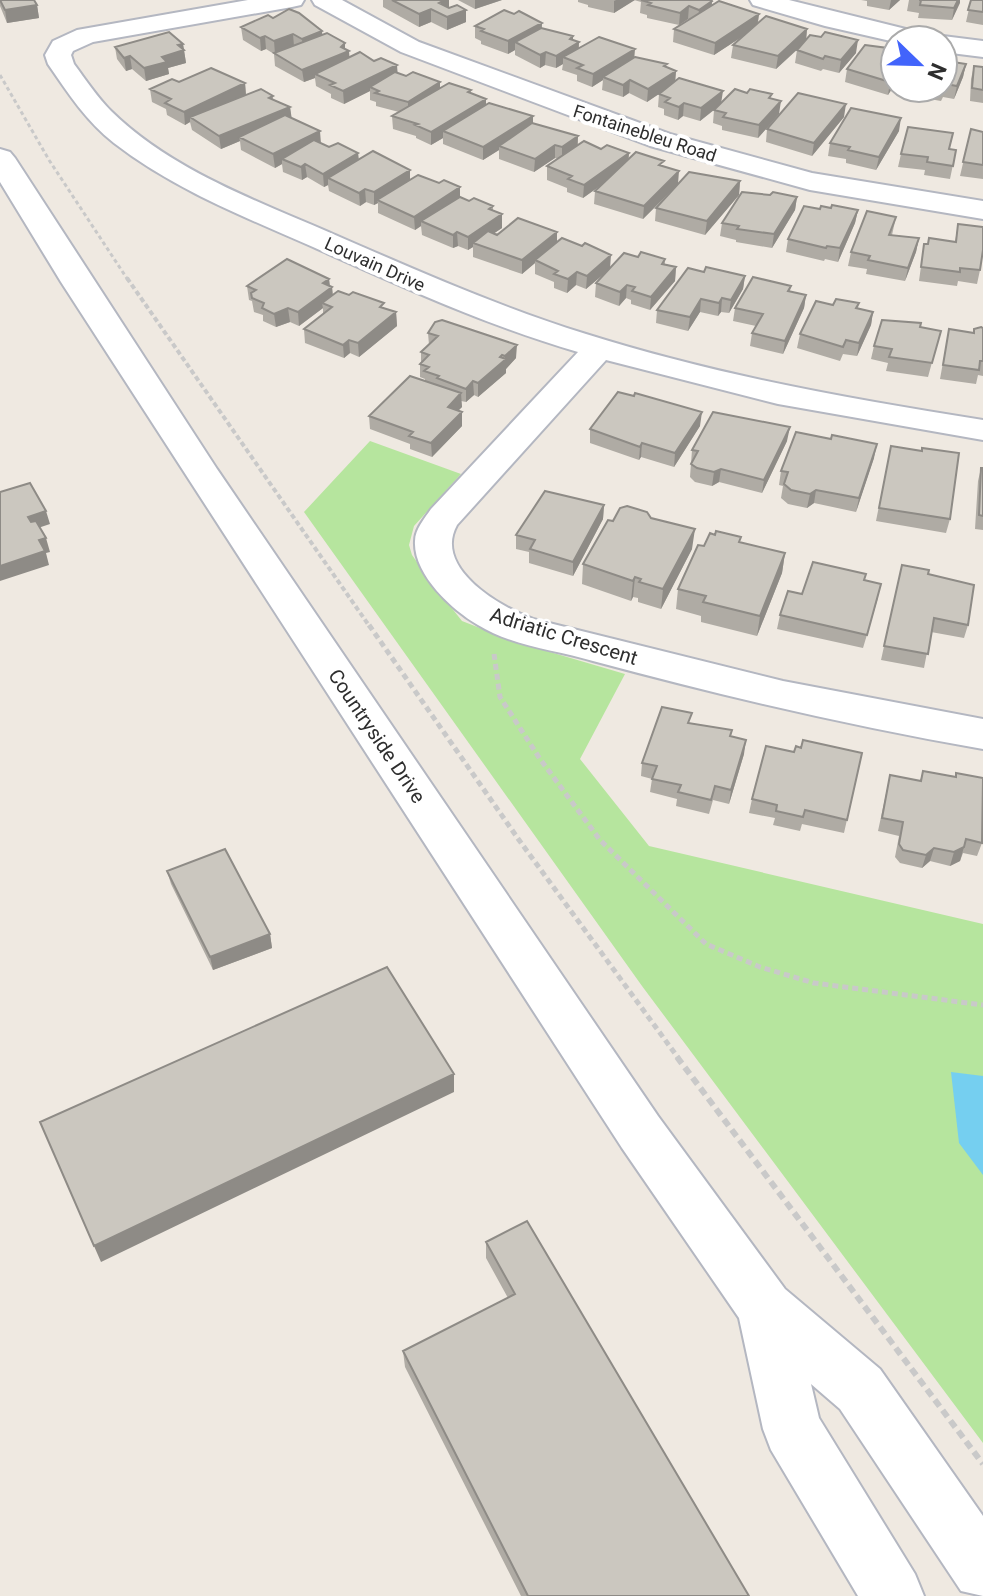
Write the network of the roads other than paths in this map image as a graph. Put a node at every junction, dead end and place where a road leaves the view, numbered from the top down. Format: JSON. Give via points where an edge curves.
{"nodes":[{"id":1,"x":292,"y":0,"type":"edge"},
{"id":2,"x":324,"y":0,"type":"edge"},
{"id":3,"x":762,"y":0,"type":"edge"},
{"id":4,"x":879,"y":31,"type":"edge"},
{"id":5,"x":959,"y":46,"type":"edge"},
{"id":6,"x":983,"y":49,"type":"edge"},
{"id":7,"x":0,"y":158,"type":"edge"},
{"id":8,"x":983,"y":210,"type":"edge"},
{"id":9,"x":600,"y":348,"type":"junction"},
{"id":10,"x":983,"y":430,"type":"edge"},
{"id":11,"x":983,"y":734,"type":"edge"},
{"id":12,"x":765,"y":1308,"type":"junction"},
{"id":13,"x":983,"y":1569,"type":"edge"},
{"id":14,"x":893,"y":1596,"type":"edge"}],
"edges":[{"from":1,"to":9,"type":"street","name":"Louvain Drive","via":[[86,35],[62,46],[58,55],[100,116],[199,183],[445,295]]},
{"from":2,"to":8,"type":"street","name":"Fontainebleu Road","via":[[410,47],[660,140],[810,181]]},
{"from":3,"to":4,"type":"street"},
{"from":5,"to":6,"type":"street"},
{"from":7,"to":12,"type":"main road","name":"Countryside Drive","via":[[640,1132]]},
{"from":9,"to":10,"type":"street","name":"Louvain Drive","via":[[786,395]]},
{"from":9,"to":11,"type":"street","name":"Adriatic Crescent","via":[[444,517],[433,536],[435,555],[462,592],[484,612],[513,624],[656,664],[789,697]]},
{"from":12,"to":13,"type":"main road","name":"Countryside Drive","via":[[860,1389]]},
{"from":12,"to":14,"type":"main road","name":"Countryside Drive","via":[[792,1429]]}]}
